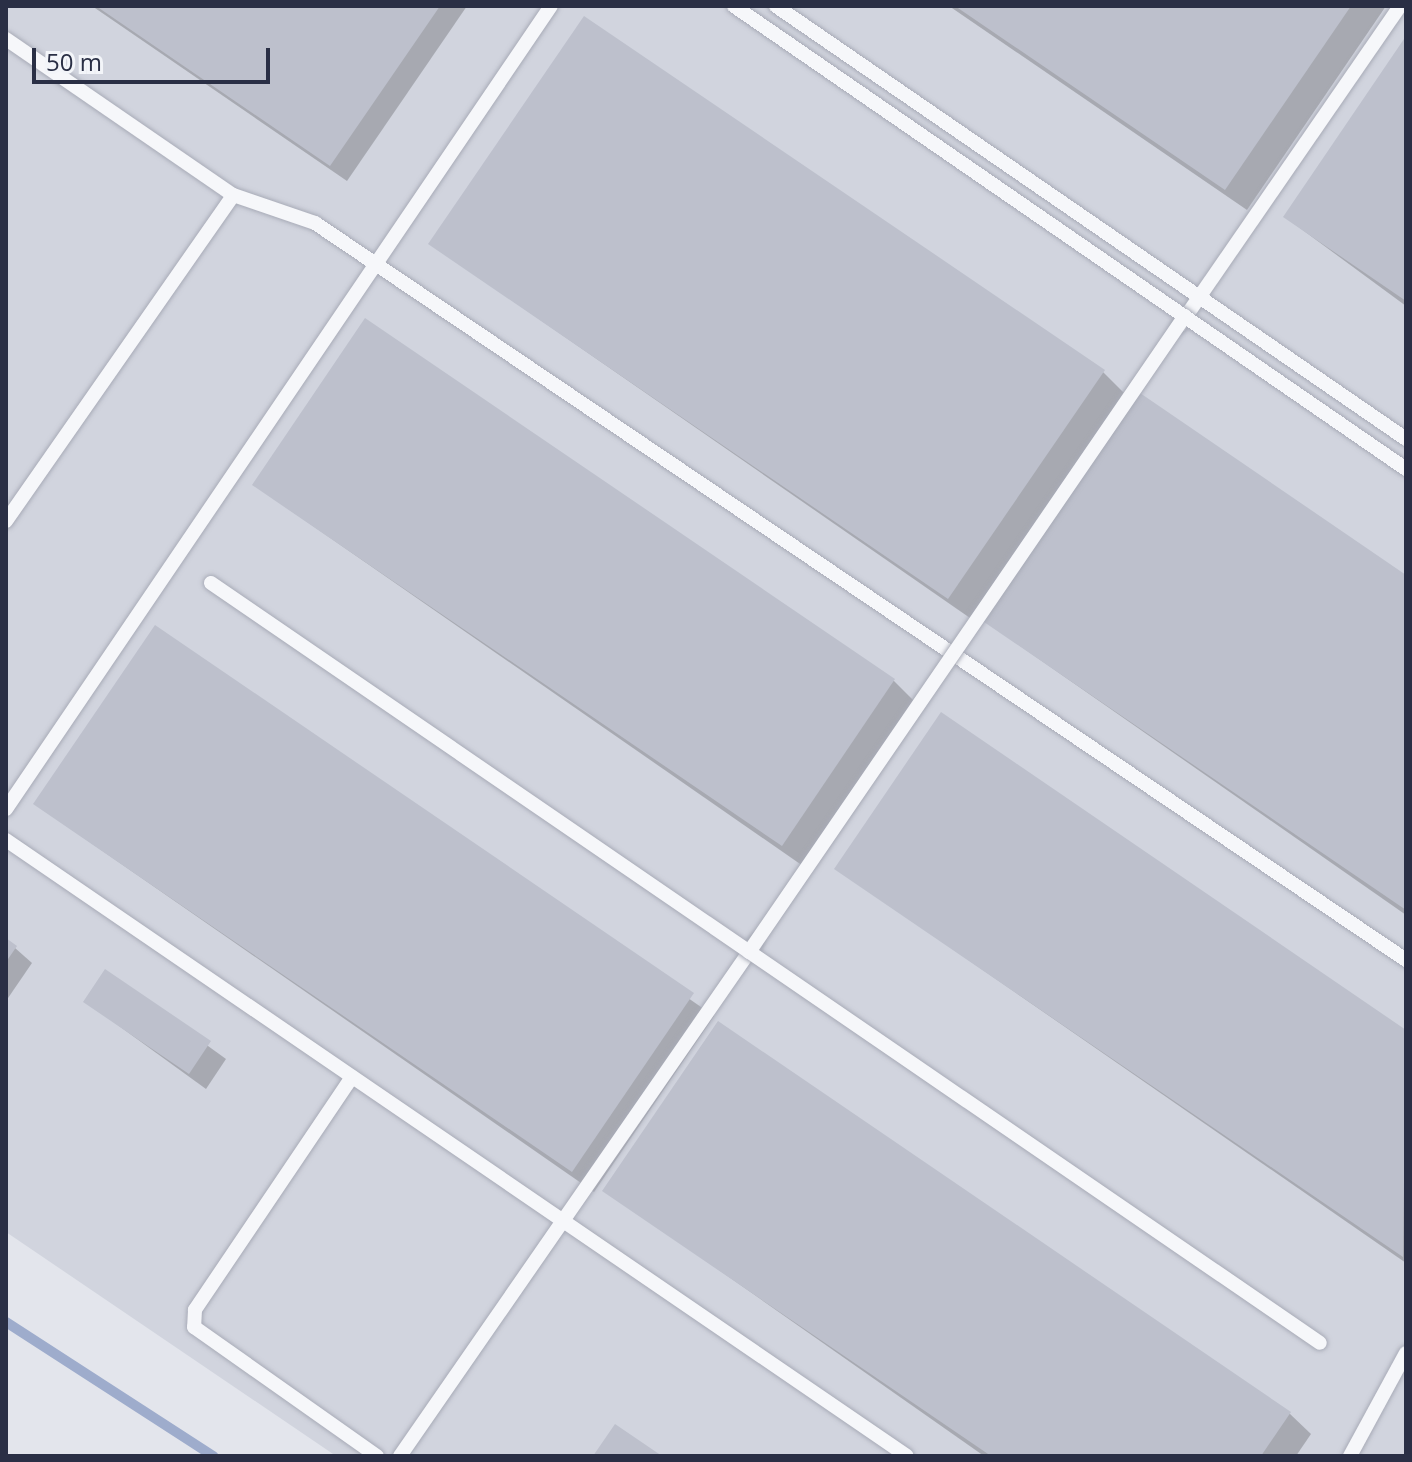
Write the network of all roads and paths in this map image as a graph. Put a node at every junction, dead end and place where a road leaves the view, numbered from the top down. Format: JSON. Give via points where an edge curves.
{"nodes":[{"id":1,"x":551,"y":6,"type":"edge"},
{"id":2,"x":734,"y":6,"type":"edge"},
{"id":3,"x":776,"y":6,"type":"edge"},
{"id":4,"x":1400,"y":6,"type":"edge"},
{"id":5,"x":9,"y":47,"type":"edge"},
{"id":6,"x":233,"y":195,"type":"junction"},
{"id":7,"x":376,"y":264,"type":"junction"},
{"id":8,"x":1200,"y":297,"type":"junction"},
{"id":9,"x":1185,"y":316,"type":"junction"},
{"id":10,"x":1406,"y":439,"type":"edge"},
{"id":11,"x":1406,"y":469,"type":"edge"},
{"id":12,"x":6,"y":521,"type":"edge"},
{"id":13,"x":211,"y":583,"type":"dead end"},
{"id":14,"x":954,"y":655,"type":"junction"},
{"id":15,"x":6,"y":809,"type":"edge"},
{"id":16,"x":6,"y":840,"type":"edge"},
{"id":17,"x":776,"y":913,"type":"junction"},
{"id":18,"x":749,"y":952,"type":"junction"},
{"id":19,"x":1406,"y":960,"type":"edge"},
{"id":20,"x":352,"y":1077,"type":"junction"},
{"id":21,"x":564,"y":1222,"type":"junction"},
{"id":22,"x":1320,"y":1343,"type":"dead end"},
{"id":23,"x":1406,"y":1353,"type":"edge"},
{"id":24,"x":377,"y":1456,"type":"edge"},
{"id":25,"x":400,"y":1456,"type":"edge"},
{"id":26,"x":907,"y":1456,"type":"edge"},
{"id":27,"x":1350,"y":1456,"type":"edge"}],
"edges":[{"from":1,"to":7,"type":"lane"},
{"from":2,"to":9,"type":"lane","bridge":true},
{"from":3,"to":8,"type":"lane"},
{"from":4,"to":8,"type":"lane"},
{"from":5,"to":6,"type":"lane"},
{"from":6,"to":7,"type":"lane","via":[[315,223]]},
{"from":6,"to":12,"type":"lane"},
{"from":7,"to":14,"type":"lane"},
{"from":7,"to":15,"type":"lane"},
{"from":8,"to":10,"type":"lane"},
{"from":8,"to":14,"type":"lane"},
{"from":9,"to":11,"type":"lane","bridge":true},
{"from":9,"to":17,"type":"lane","bridge":true},
{"from":13,"to":18,"type":"lane","bridge":true},
{"from":14,"to":17,"type":"lane"},
{"from":14,"to":19,"type":"lane"},
{"from":16,"to":20,"type":"lane"},
{"from":17,"to":18,"type":"lane","bridge":true},
{"from":18,"to":21,"type":"lane"},
{"from":18,"to":22,"type":"lane","bridge":true},
{"from":20,"to":21,"type":"lane"},
{"from":20,"to":24,"type":"lane","via":[[195,1310],[194,1327]]},
{"from":21,"to":25,"type":"lane"},
{"from":21,"to":26,"type":"lane"},
{"from":23,"to":27,"type":"lane"}]}
